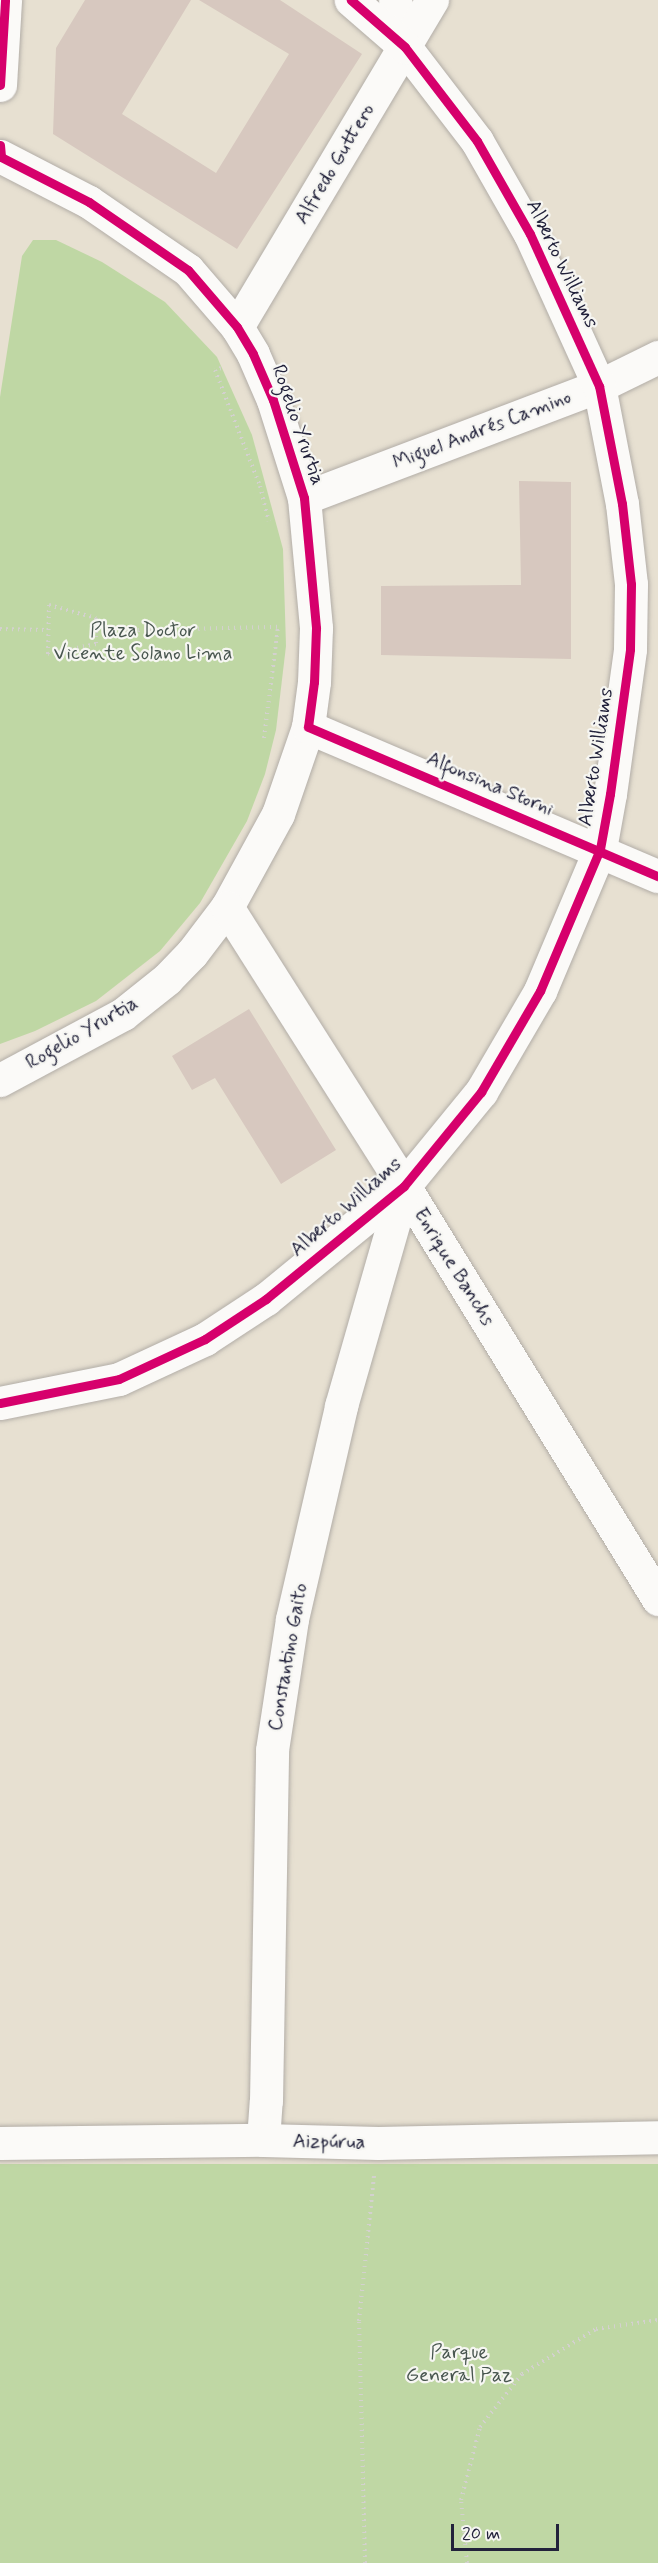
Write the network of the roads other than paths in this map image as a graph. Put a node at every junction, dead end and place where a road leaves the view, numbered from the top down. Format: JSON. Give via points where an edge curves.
{"nodes":[{"id":1,"x":5,"y":0,"type":"edge"},
{"id":2,"x":351,"y":0,"type":"edge"},
{"id":3,"x":395,"y":0,"type":"edge"},
{"id":4,"x":432,"y":0,"type":"edge"},
{"id":5,"x":405,"y":47,"type":"junction"},
{"id":6,"x":0,"y":85,"type":"edge"},
{"id":7,"x":0,"y":145,"type":"edge"},
{"id":8,"x":0,"y":156,"type":"edge"},
{"id":9,"x":0,"y":164,"type":"edge"},
{"id":10,"x":245,"y":341,"type":"junction"},
{"id":11,"x":658,"y":357,"type":"edge"},
{"id":12,"x":599,"y":386,"type":"junction"},
{"id":13,"x":304,"y":498,"type":"junction"},
{"id":14,"x":308,"y":727,"type":"junction"},
{"id":15,"x":600,"y":849,"type":"junction"},
{"id":16,"x":658,"y":876,"type":"edge"},
{"id":17,"x":227,"y":907,"type":"junction"},
{"id":18,"x":0,"y":1080,"type":"edge"},
{"id":19,"x":404,"y":1186,"type":"junction"},
{"id":20,"x":0,"y":1403,"type":"edge"},
{"id":21,"x":658,"y":1599,"type":"edge"},
{"id":22,"x":658,"y":2137,"type":"edge"},
{"id":23,"x":263,"y":2140,"type":"junction"},
{"id":24,"x":0,"y":2143,"type":"edge"}],
"edges":[{"from":1,"to":6,"type":"street"},
{"from":2,"to":5,"type":"street","name":"Alberto Williams"},
{"from":3,"to":5,"type":"street"},
{"from":4,"to":5,"type":"street","name":"Alfredo Guttero"},
{"from":5,"to":10,"type":"street","name":"Alfredo Guttero"},
{"from":5,"to":12,"type":"street","name":"Alberto Williams","via":[[477,141],[530,234]]},
{"from":7,"to":8,"type":"street"},
{"from":8,"to":9,"type":"street"},
{"from":8,"to":10,"type":"street","name":"Rogelio Yrurtia","via":[[89,202],[188,270]]},
{"from":10,"to":13,"type":"street","name":"Rogelio Yrurtia","via":[[273,400]]},
{"from":11,"to":12,"type":"street","name":"Miguel Andrés Camino"},
{"from":12,"to":13,"type":"street","name":"Miguel Andrés Camino"},
{"from":12,"to":15,"type":"street","name":"Alberto Williams","via":[[622,504],[630,584],[630,649]]},
{"from":13,"to":14,"type":"street","name":"Rogelio Yrurtia","via":[[316,628]]},
{"from":14,"to":15,"type":"street","name":"Alfonsina Storni"},
{"from":14,"to":17,"type":"street","name":"Rogelio Yrurtia","via":[[278,814]]},
{"from":15,"to":16,"type":"street","name":"Alfonsina Storni"},
{"from":15,"to":19,"type":"street","name":"Alberto Williams","via":[[540,991],[487,1082]]},
{"from":17,"to":18,"type":"street","name":"Rogelio Yrurtia","via":[[167,979],[123,1014]]},
{"from":17,"to":19,"type":"street","name":"Enrique Banchs"},
{"from":19,"to":20,"type":"street","name":"Alberto Williams","via":[[266,1299],[205,1339],[119,1379]]},
{"from":19,"to":21,"type":"street","name":"Enrique Banchs"},
{"from":19,"to":23,"type":"street","name":"Constantino Gaito","via":[[340,1407],[288,1641],[272,1750]]},
{"from":22,"to":23,"type":"street","name":"Aizpúrua","via":[[378,2143]]},
{"from":23,"to":24,"type":"street","name":"Aizpúrua"}]}
